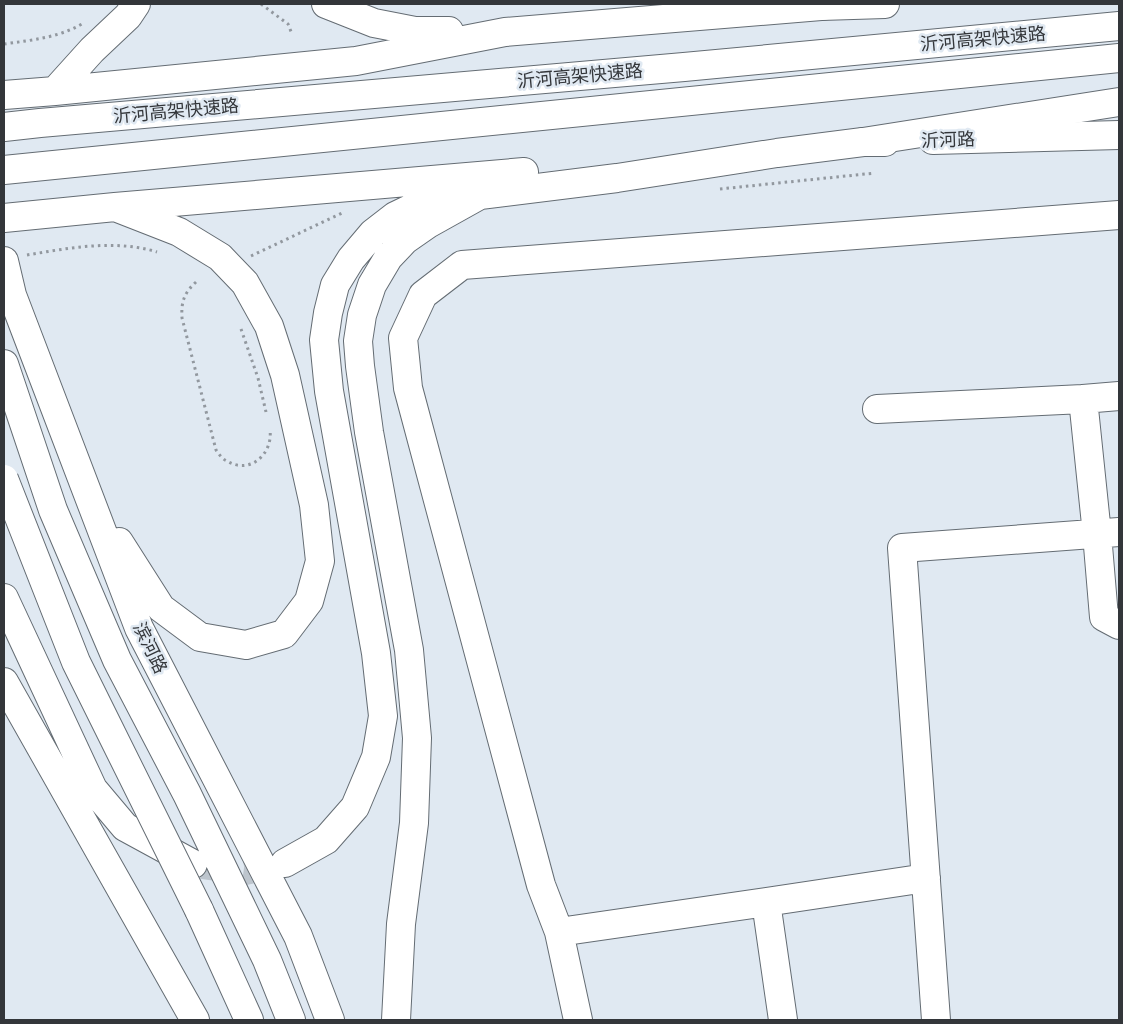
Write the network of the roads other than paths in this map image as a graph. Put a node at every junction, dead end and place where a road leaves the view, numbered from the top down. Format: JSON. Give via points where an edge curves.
{"nodes":[{"id":1,"x":136,"y":4,"type":"edge"},
{"id":2,"x":886,"y":4,"type":"edge"},
{"id":3,"x":330,"y":5,"type":"edge"},
{"id":4,"x":828,"y":5,"type":"edge"},
{"id":5,"x":1119,"y":26,"type":"edge"},
{"id":6,"x":505,"y":32,"type":"junction"},
{"id":7,"x":1119,"y":58,"type":"edge"},
{"id":8,"x":44,"y":92,"type":"junction"},
{"id":9,"x":4,"y":95,"type":"edge"},
{"id":10,"x":1119,"y":102,"type":"edge"},
{"id":11,"x":4,"y":127,"type":"edge"},
{"id":12,"x":1119,"y":135,"type":"edge"},
{"id":13,"x":863,"y":142,"type":"junction"},
{"id":14,"x":777,"y":153,"type":"junction"},
{"id":15,"x":4,"y":170,"type":"edge"},
{"id":16,"x":480,"y":196,"type":"junction"},
{"id":17,"x":115,"y":207,"type":"junction"},
{"id":18,"x":1119,"y":215,"type":"edge"},
{"id":19,"x":4,"y":218,"type":"edge"},
{"id":20,"x":12,"y":258,"type":"edge"},
{"id":21,"x":4,"y":364,"type":"edge"},
{"id":22,"x":1119,"y":396,"type":"edge"},
{"id":23,"x":1083,"y":399,"type":"junction"},
{"id":24,"x":877,"y":409,"type":"dead end"},
{"id":25,"x":4,"y":479,"type":"edge"},
{"id":26,"x":88,"y":494,"type":"junction"},
{"id":27,"x":1108,"y":533,"type":"edge"},
{"id":28,"x":4,"y":598,"type":"edge"},
{"id":29,"x":1119,"y":625,"type":"edge"},
{"id":30,"x":4,"y":682,"type":"edge"},
{"id":31,"x":285,"y":863,"type":"tunnel mouth"},
{"id":32,"x":193,"y":864,"type":"tunnel mouth"},
{"id":33,"x":926,"y":878,"type":"junction"},
{"id":34,"x":766,"y":902,"type":"junction"},
{"id":35,"x":559,"y":932,"type":"junction"},
{"id":36,"x":195,"y":1020,"type":"edge"},
{"id":37,"x":249,"y":1020,"type":"edge"},
{"id":38,"x":291,"y":1020,"type":"edge"},
{"id":39,"x":330,"y":1020,"type":"edge"},
{"id":40,"x":396,"y":1020,"type":"edge"},
{"id":41,"x":578,"y":1020,"type":"edge"},
{"id":42,"x":783,"y":1020,"type":"edge"},
{"id":43,"x":936,"y":1020,"type":"edge"}],
"edges":[{"from":1,"to":8,"type":"main road","via":[[128,16]]},
{"from":2,"to":4,"type":"main road"},
{"from":3,"to":6,"type":"main road","via":[[374,23],[415,31]]},
{"from":4,"to":6,"type":"main road"},
{"from":5,"to":11,"type":"main road","name":"沂河高架快速路"},
{"from":6,"to":8,"type":"main road","via":[[356,61]]},
{"from":7,"to":15,"type":"main road","name":"沂河高架快速路"},
{"from":8,"to":9,"type":"main road"},
{"from":10,"to":13,"type":"main road"},
{"from":12,"to":13,"type":"main road","name":"沂河路"},
{"from":13,"to":14,"type":"main road","name":"沂河路"},
{"from":14,"to":16,"type":"main road"},
{"from":14,"to":17,"type":"main road"},
{"from":16,"to":31,"type":"main road","via":[[420,204],[395,216],[374,233],[351,259],[335,286],[324,340],[329,392],[376,653],[383,716],[376,757],[355,807],[326,840]]},
{"from":16,"to":40,"type":"main road","via":[[428,224],[405,240],[388,258],[372,285],[358,341],[369,432],[409,650],[417,738],[414,823],[401,924]]},
{"from":17,"to":19,"type":"main road"},
{"from":17,"to":26,"type":"main road","via":[[179,232],[220,257],[245,282],[269,326],[285,375],[314,505],[320,561],[310,602],[284,634],[246,645],[200,637],[161,608]]},
{"from":18,"to":35,"type":"main road","via":[[462,265],[423,294],[403,338],[408,388],[541,885]]},
{"from":20,"to":26,"type":"main road","name":"滨河路","via":[[12,295]]},
{"from":21,"to":38,"type":"main road","name":"滨河路","via":[[53,510],[113,651],[187,794],[267,960]]},
{"from":22,"to":23,"type":"main road"},
{"from":23,"to":24,"type":"main road"},
{"from":23,"to":27,"type":"main road"},
{"from":25,"to":37,"type":"main road","bridge":true,"via":[[76,662],[199,910]]},
{"from":26,"to":39,"type":"main road","name":"滨河路","via":[[139,628],[298,936]]},
{"from":27,"to":29,"type":"main road","via":[[1104,617]]},
{"from":27,"to":33,"type":"main road","via":[[902,548]]},
{"from":28,"to":32,"type":"main road","via":[[94,788],[125,827]]},
{"from":30,"to":36,"type":"main road"},
{"from":33,"to":34,"type":"main road"},
{"from":33,"to":43,"type":"main road"},
{"from":34,"to":35,"type":"main road"},
{"from":34,"to":42,"type":"main road"},
{"from":35,"to":41,"type":"main road"}]}
